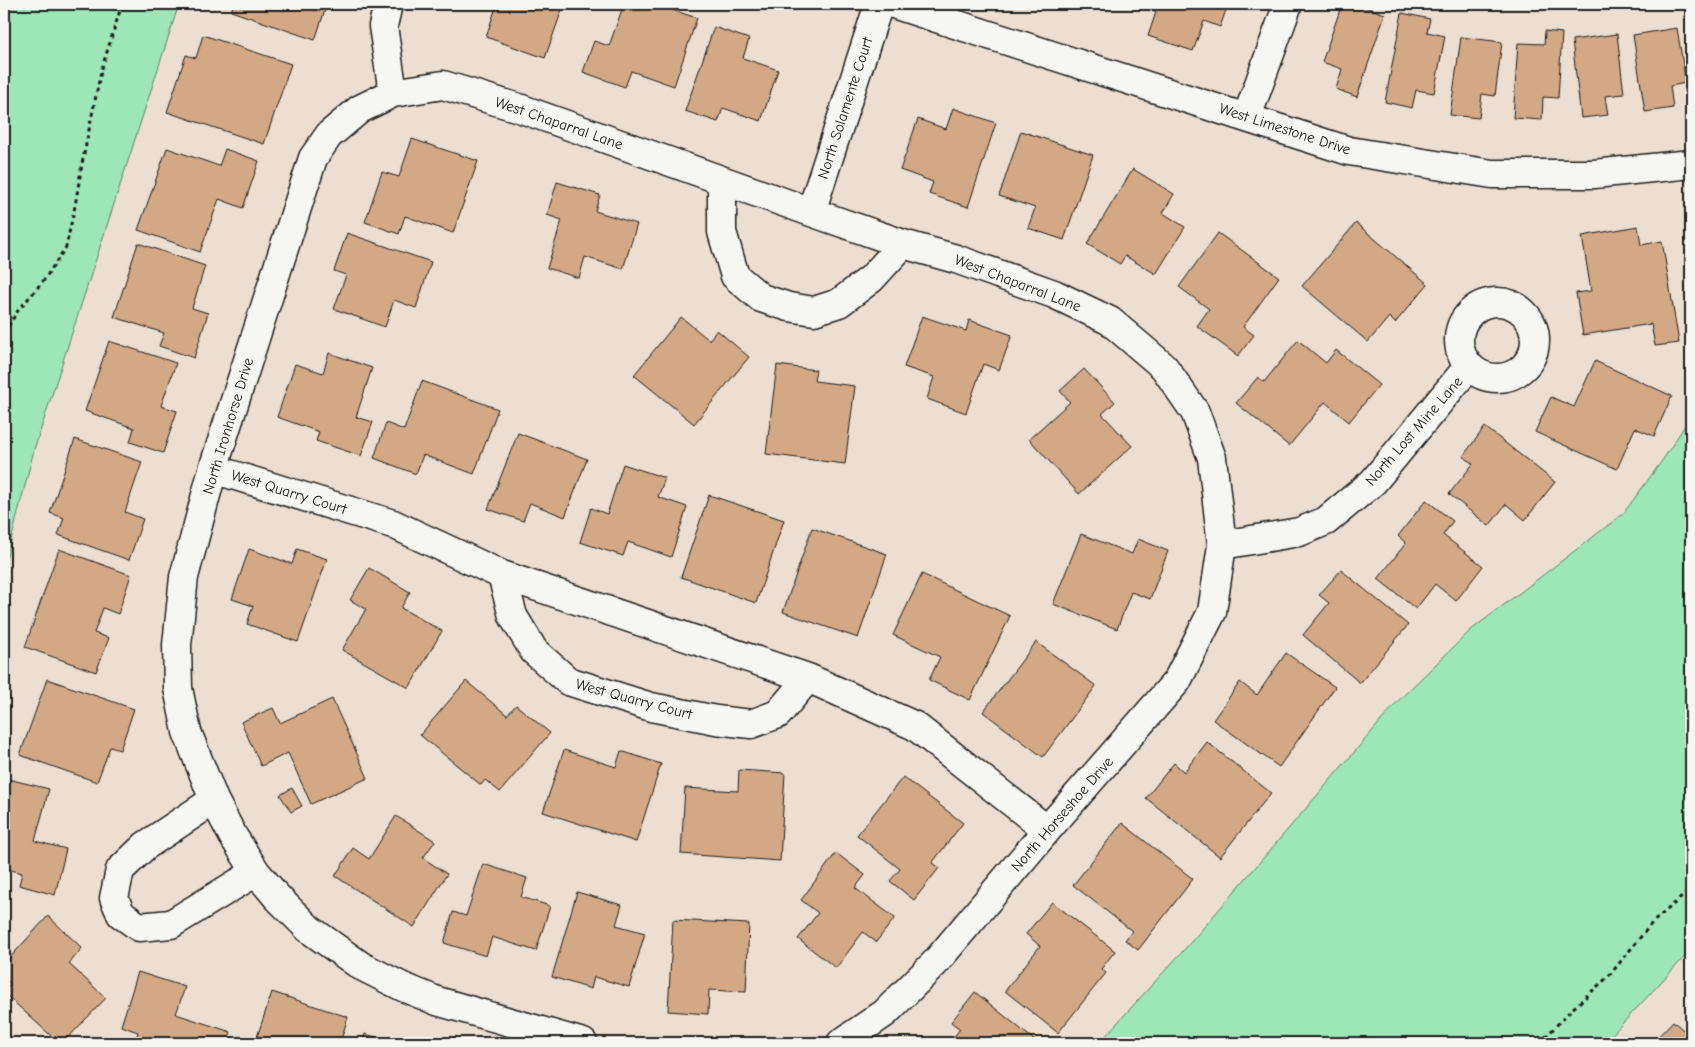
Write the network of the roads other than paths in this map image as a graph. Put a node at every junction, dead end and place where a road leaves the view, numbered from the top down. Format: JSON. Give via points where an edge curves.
{"nodes":[{"id":1,"x":388,"y":4,"type":"edge"},
{"id":2,"x":879,"y":4,"type":"edge"},
{"id":3,"x":893,"y":4,"type":"edge"},
{"id":4,"x":1288,"y":4,"type":"edge"},
{"id":5,"x":393,"y":93,"type":"junction"},
{"id":6,"x":1247,"y":117,"type":"junction"},
{"id":7,"x":1691,"y":164,"type":"edge"},
{"id":8,"x":722,"y":181,"type":"junction"},
{"id":9,"x":811,"y":212,"type":"junction"},
{"id":10,"x":903,"y":244,"type":"junction"},
{"id":11,"x":1469,"y":366,"type":"dead end"},
{"id":12,"x":213,"y":470,"type":"junction"},
{"id":13,"x":1222,"y":545,"type":"junction"},
{"id":14,"x":502,"y":575,"type":"junction"},
{"id":15,"x":808,"y":678,"type":"junction"},
{"id":16,"x":214,"y":800,"type":"junction"},
{"id":17,"x":1047,"y":830,"type":"junction"},
{"id":18,"x":256,"y":872,"type":"junction"},
{"id":19,"x":583,"y":1043,"type":"edge"},
{"id":20,"x":841,"y":1043,"type":"edge"}],
"edges":[{"from":1,"to":5,"type":"street","via":[[383,26]]},
{"from":2,"to":9,"type":"street","name":"North Solamente Court"},
{"from":3,"to":6,"type":"street","name":"West Limestone Drive"},
{"from":4,"to":6,"type":"street"},
{"from":5,"to":8,"type":"street","name":"West Chaparral Lane","via":[[443,85],[519,108]]},
{"from":5,"to":12,"type":"street","name":"North Ironhorse Drive","via":[[360,109],[330,135],[314,158]]},
{"from":6,"to":7,"type":"street","name":"West Limestone Drive","via":[[1349,151],[1492,174],[1594,174]]},
{"from":8,"to":9,"type":"street","name":"West Chaparral Lane"},
{"from":8,"to":10,"type":"street","via":[[722,232],[736,276],[761,298],[814,311],[839,303],[870,279]]},
{"from":9,"to":10,"type":"street","name":"West Chaparral Lane"},
{"from":10,"to":13,"type":"street","name":"West Chaparral Lane","via":[[1054,294],[1110,321],[1164,367],[1195,412],[1212,458]]},
{"from":11,"to":13,"type":"street","name":"North Lost Mine Lane","via":[[1373,482],[1326,521],[1299,532]]},
{"from":12,"to":14,"type":"street","name":"West Quarry Court","via":[[393,524]]},
{"from":12,"to":16,"type":"street","name":"North Ironhorse Drive","via":[[184,577],[177,645],[178,688],[187,732]]},
{"from":13,"to":17,"type":"street","name":"North Horseshoe Drive","via":[[1212,612],[1177,681]]},
{"from":14,"to":15,"type":"street","name":"West Quarry Court"},
{"from":14,"to":15,"type":"street","name":"West Quarry Court","via":[[513,616],[534,651],[568,681],[651,707],[751,724],[778,714]]},
{"from":15,"to":17,"type":"street","name":"West Quarry Court","via":[[915,726]]},
{"from":16,"to":18,"type":"street","name":"North Ironhorse Drive"},
{"from":16,"to":18,"type":"street","via":[[145,846],[120,870],[114,898],[121,914],[139,927],[172,924]]},
{"from":17,"to":20,"type":"street","name":"North Horseshoe Drive","via":[[935,963],[885,1014]]},
{"from":18,"to":19,"type":"street","name":"North Ironhorse Drive","via":[[309,929],[361,966],[403,988]]}]}
